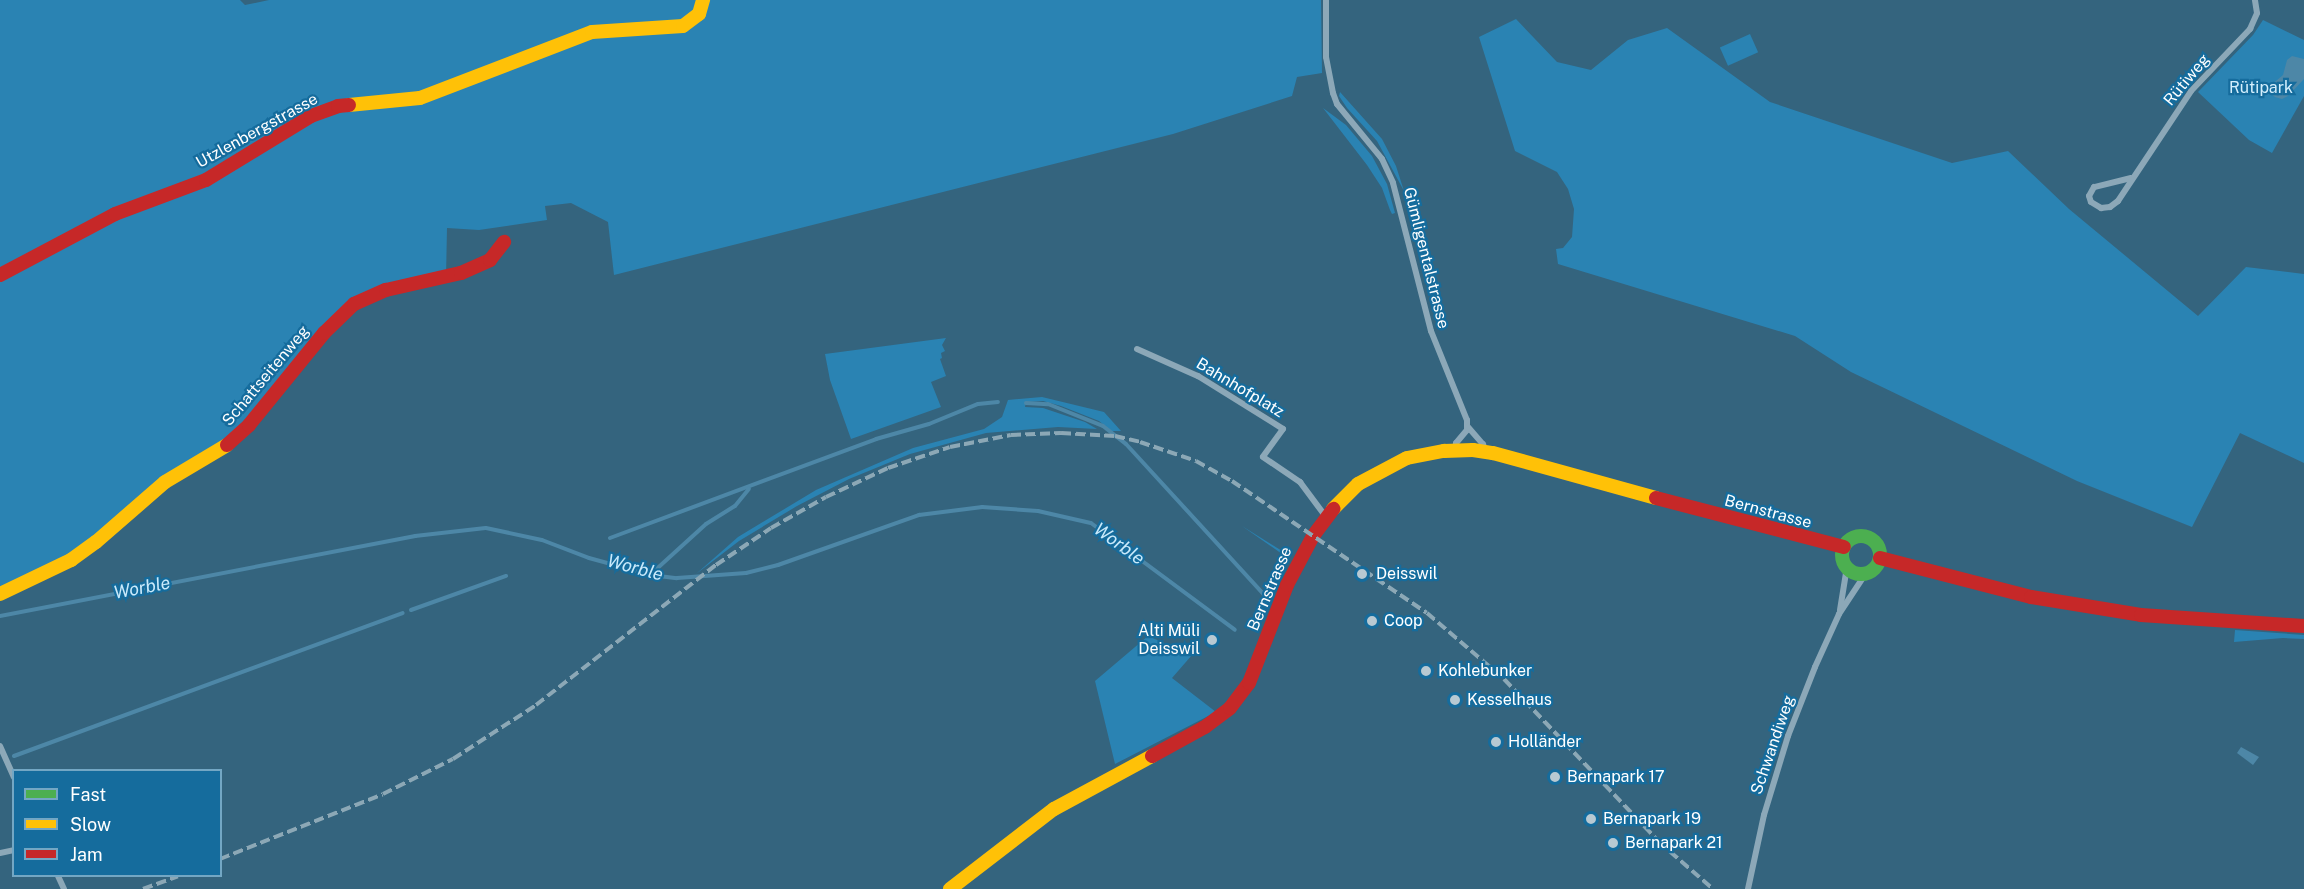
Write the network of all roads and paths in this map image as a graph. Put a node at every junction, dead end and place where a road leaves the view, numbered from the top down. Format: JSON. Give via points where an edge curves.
{"nodes":[{"id":1,"x":703,"y":0,"type":"edge"},
{"id":2,"x":1326,"y":0,"type":"edge"},
{"id":3,"x":2255,"y":0,"type":"edge"},
{"id":4,"x":2131,"y":178,"type":"junction"},
{"id":5,"x":504,"y":242,"type":"dead end"},
{"id":6,"x":0,"y":275,"type":"edge"},
{"id":7,"x":1137,"y":349,"type":"dead end"},
{"id":8,"x":1468,"y":427,"type":"junction"},
{"id":9,"x":1455,"y":450,"type":"junction"},
{"id":10,"x":1484,"y":452,"type":"junction"},
{"id":11,"x":1326,"y":518,"type":"junction"},
{"id":12,"x":1844,"y":547,"type":"junction"},
{"id":13,"x":1880,"y":558,"type":"junction"},
{"id":14,"x":1847,"y":567,"type":"junction"},
{"id":15,"x":1866,"y":573,"type":"junction"},
{"id":16,"x":0,"y":594,"type":"edge"},
{"id":17,"x":1839,"y":614,"type":"junction"},
{"id":18,"x":2304,"y":626,"type":"edge"},
{"id":19,"x":0,"y":746,"type":"edge"},
{"id":20,"x":12,"y":773,"type":"edge"},
{"id":21,"x":950,"y":889,"type":"edge"},
{"id":22,"x":1748,"y":889,"type":"edge"}],
"edges":[{"from":1,"to":6,"type":"main road","name":"Utzlenbergstrasse","via":[[699,14],[683,26],[592,32],[420,98],[338,105],[311,116],[206,180],[115,214]]},
{"from":2,"to":8,"type":"street","name":"Gümligentalstrasse","via":[[1326,57],[1333,93],[1337,104],[1378,154],[1393,183],[1431,331]]},
{"from":3,"to":4,"type":"street","name":"Rütiweg","via":[[2257,13],[2250,29],[2192,91]]},
{"from":4,"to":4,"type":"street","name":"Rütiweg","via":[[2094,187],[2089,195],[2091,202],[2101,208],[2110,207]]},
{"from":5,"to":16,"type":"main road","name":"Schattseitenweg","via":[[490,260],[461,273],[386,290],[354,304],[324,333],[249,425],[225,447],[165,482],[71,560]]},
{"from":7,"to":11,"type":"street","name":"Bahnhofplatz","via":[[1208,382],[1282,429],[1263,457],[1300,482]]},
{"from":8,"to":9,"type":"street"},
{"from":8,"to":10,"type":"street","name":"Gümligentalstrasse","via":[[1483,444]]},
{"from":9,"to":10,"type":"main road","name":"Bernstrasse"},
{"from":9,"to":11,"type":"main road","name":"Bernstrasse","via":[[1407,458],[1382,469],[1358,484]]},
{"from":10,"to":12,"type":"main road","name":"Bernstrasse"},
{"from":11,"to":21,"type":"main road","name":"Bernstrasse","via":[[1297,565],[1249,683],[1230,708],[1205,727],[1054,809]]},
{"from":12,"to":13,"type":"main road","via":[[1856,537],[1866,536],[1879,547]]},
{"from":12,"to":14,"type":"main road"},
{"from":13,"to":15,"type":"main road","via":[[1875,568]]},
{"from":13,"to":18,"type":"main road","via":[[2031,597],[2141,615]]},
{"from":14,"to":15,"type":"main road","via":[[1856,573]]},
{"from":14,"to":17,"type":"street","name":"Schwandiweg"},
{"from":15,"to":17,"type":"street","name":"Schwandiweg"},
{"from":17,"to":22,"type":"street","name":"Schwandiweg","via":[[1779,765]]},
{"from":19,"to":20,"type":"street"}]}
